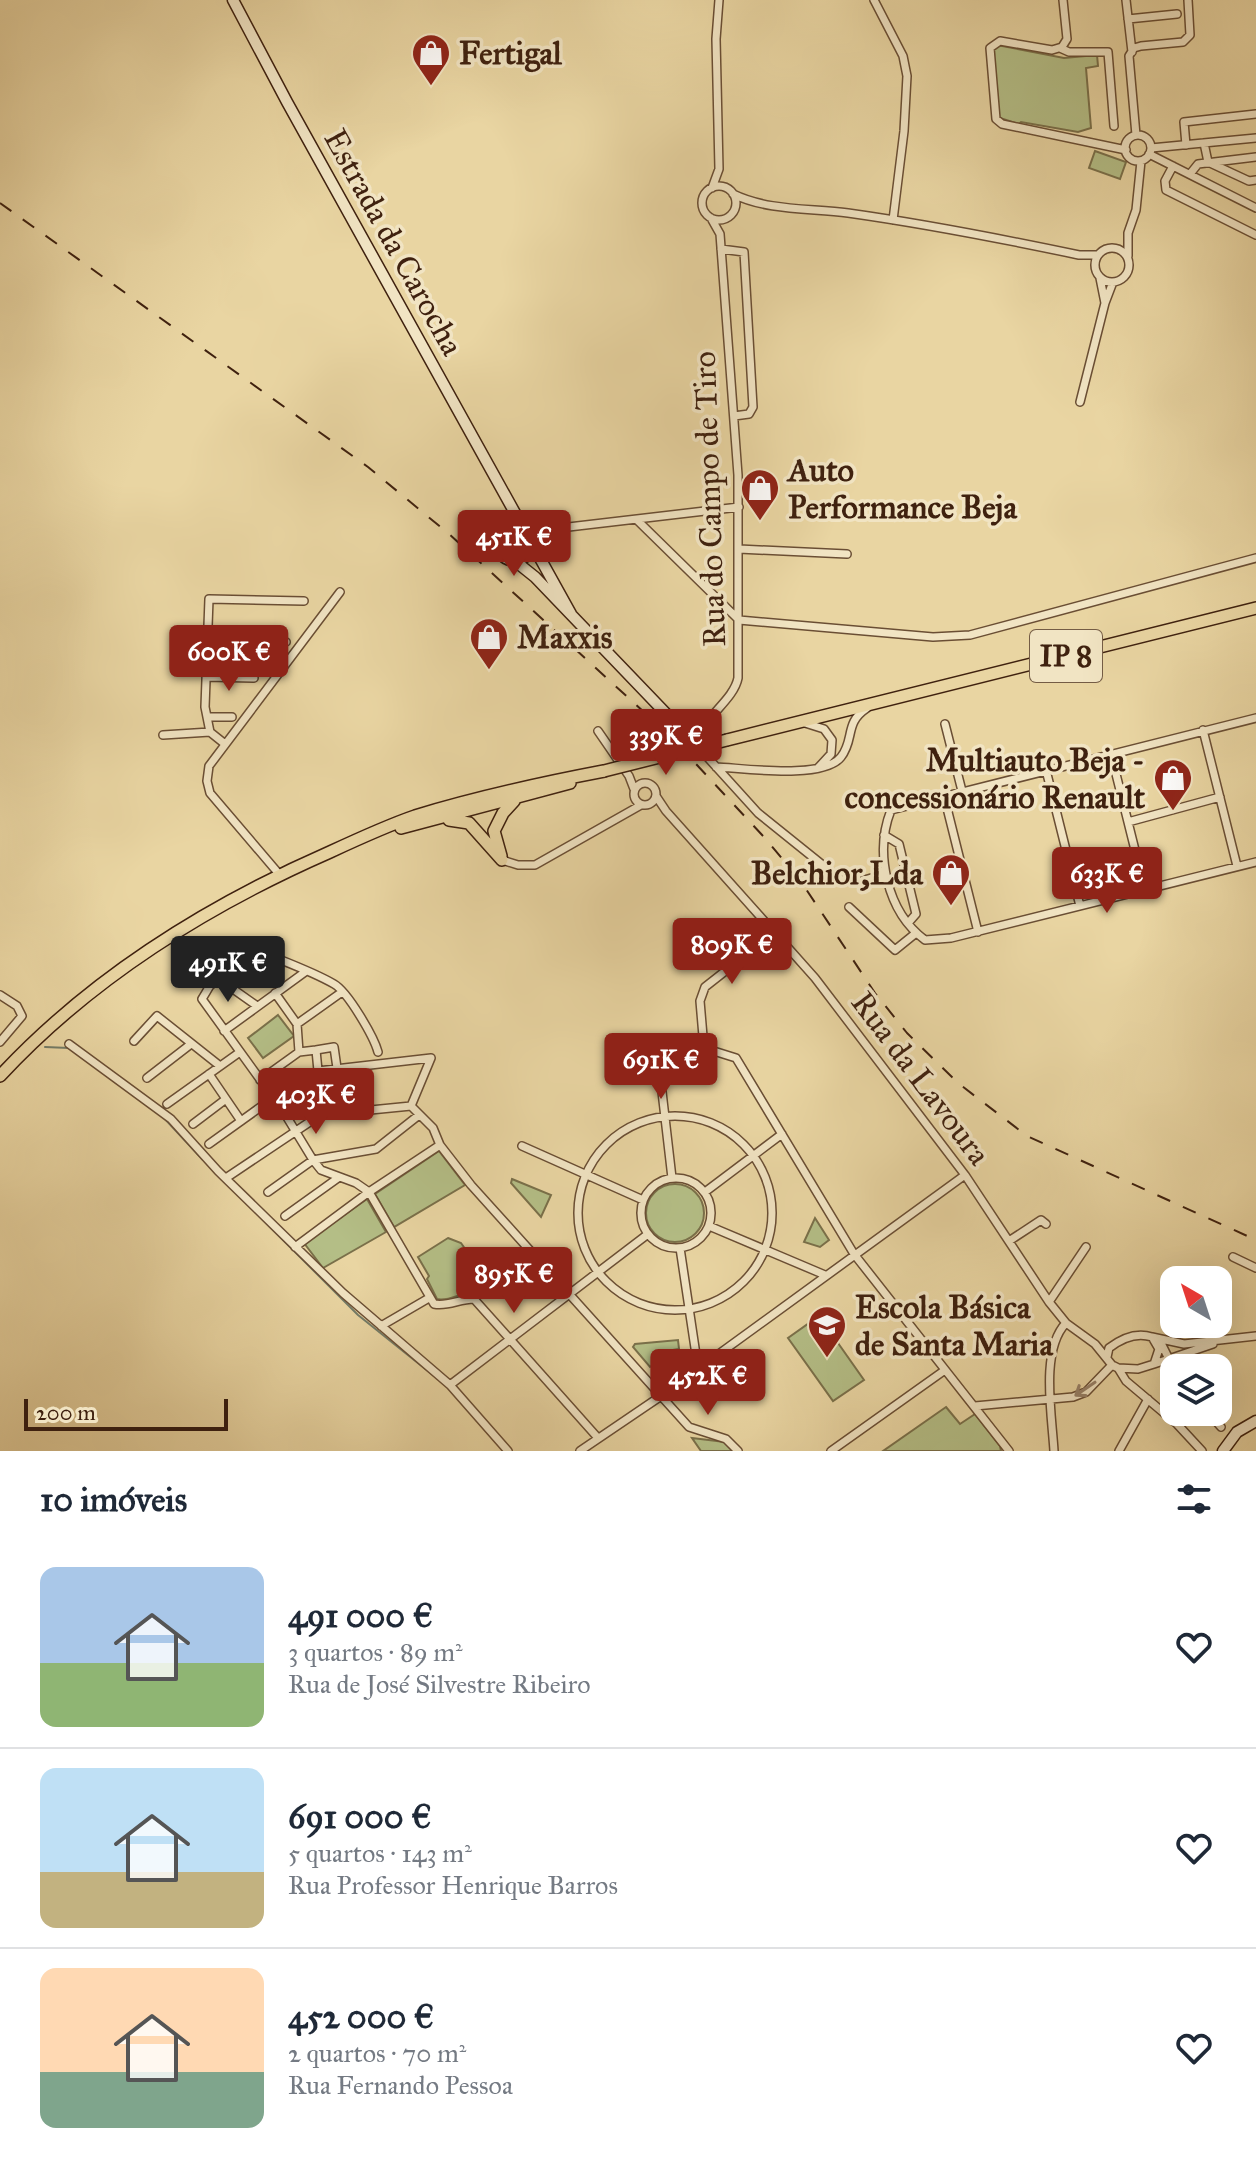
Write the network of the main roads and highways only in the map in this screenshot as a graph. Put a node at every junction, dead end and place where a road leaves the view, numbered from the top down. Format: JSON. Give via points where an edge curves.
{"nodes":[{"id":1,"x":1256,"y":608,"type":"edge"},
{"id":2,"x":510,"y":796,"type":"junction"},
{"id":3,"x":479,"y":804,"type":"junction"},
{"id":4,"x":434,"y":820,"type":"junction"},
{"id":5,"x":488,"y":833,"type":"junction"},
{"id":6,"x":357,"y":840,"type":"junction"},
{"id":7,"x":502,"y":860,"type":"road end"},
{"id":8,"x":0,"y":1076,"type":"edge"}],
"edges":[{"from":1,"to":2,"type":"main road","number":"IP 8","bridge":true},
{"from":2,"to":3,"type":"main road","number":"IP 8"},
{"from":2,"to":5,"type":"main road"},
{"from":3,"to":4,"type":"main road","number":"IP 8"},
{"from":3,"to":5,"type":"main road","via":[[489,812]]},
{"from":3,"to":6,"type":"main road","number":"IP 8","via":[[412,817]]},
{"from":4,"to":5,"type":"main road","via":[[457,819]]},
{"from":4,"to":6,"type":"main road","number":"IP 8"},
{"from":5,"to":7,"type":"main road"},
{"from":6,"to":8,"type":"main road","number":"IP 8","via":[[279,874],[138,958]]}]}
